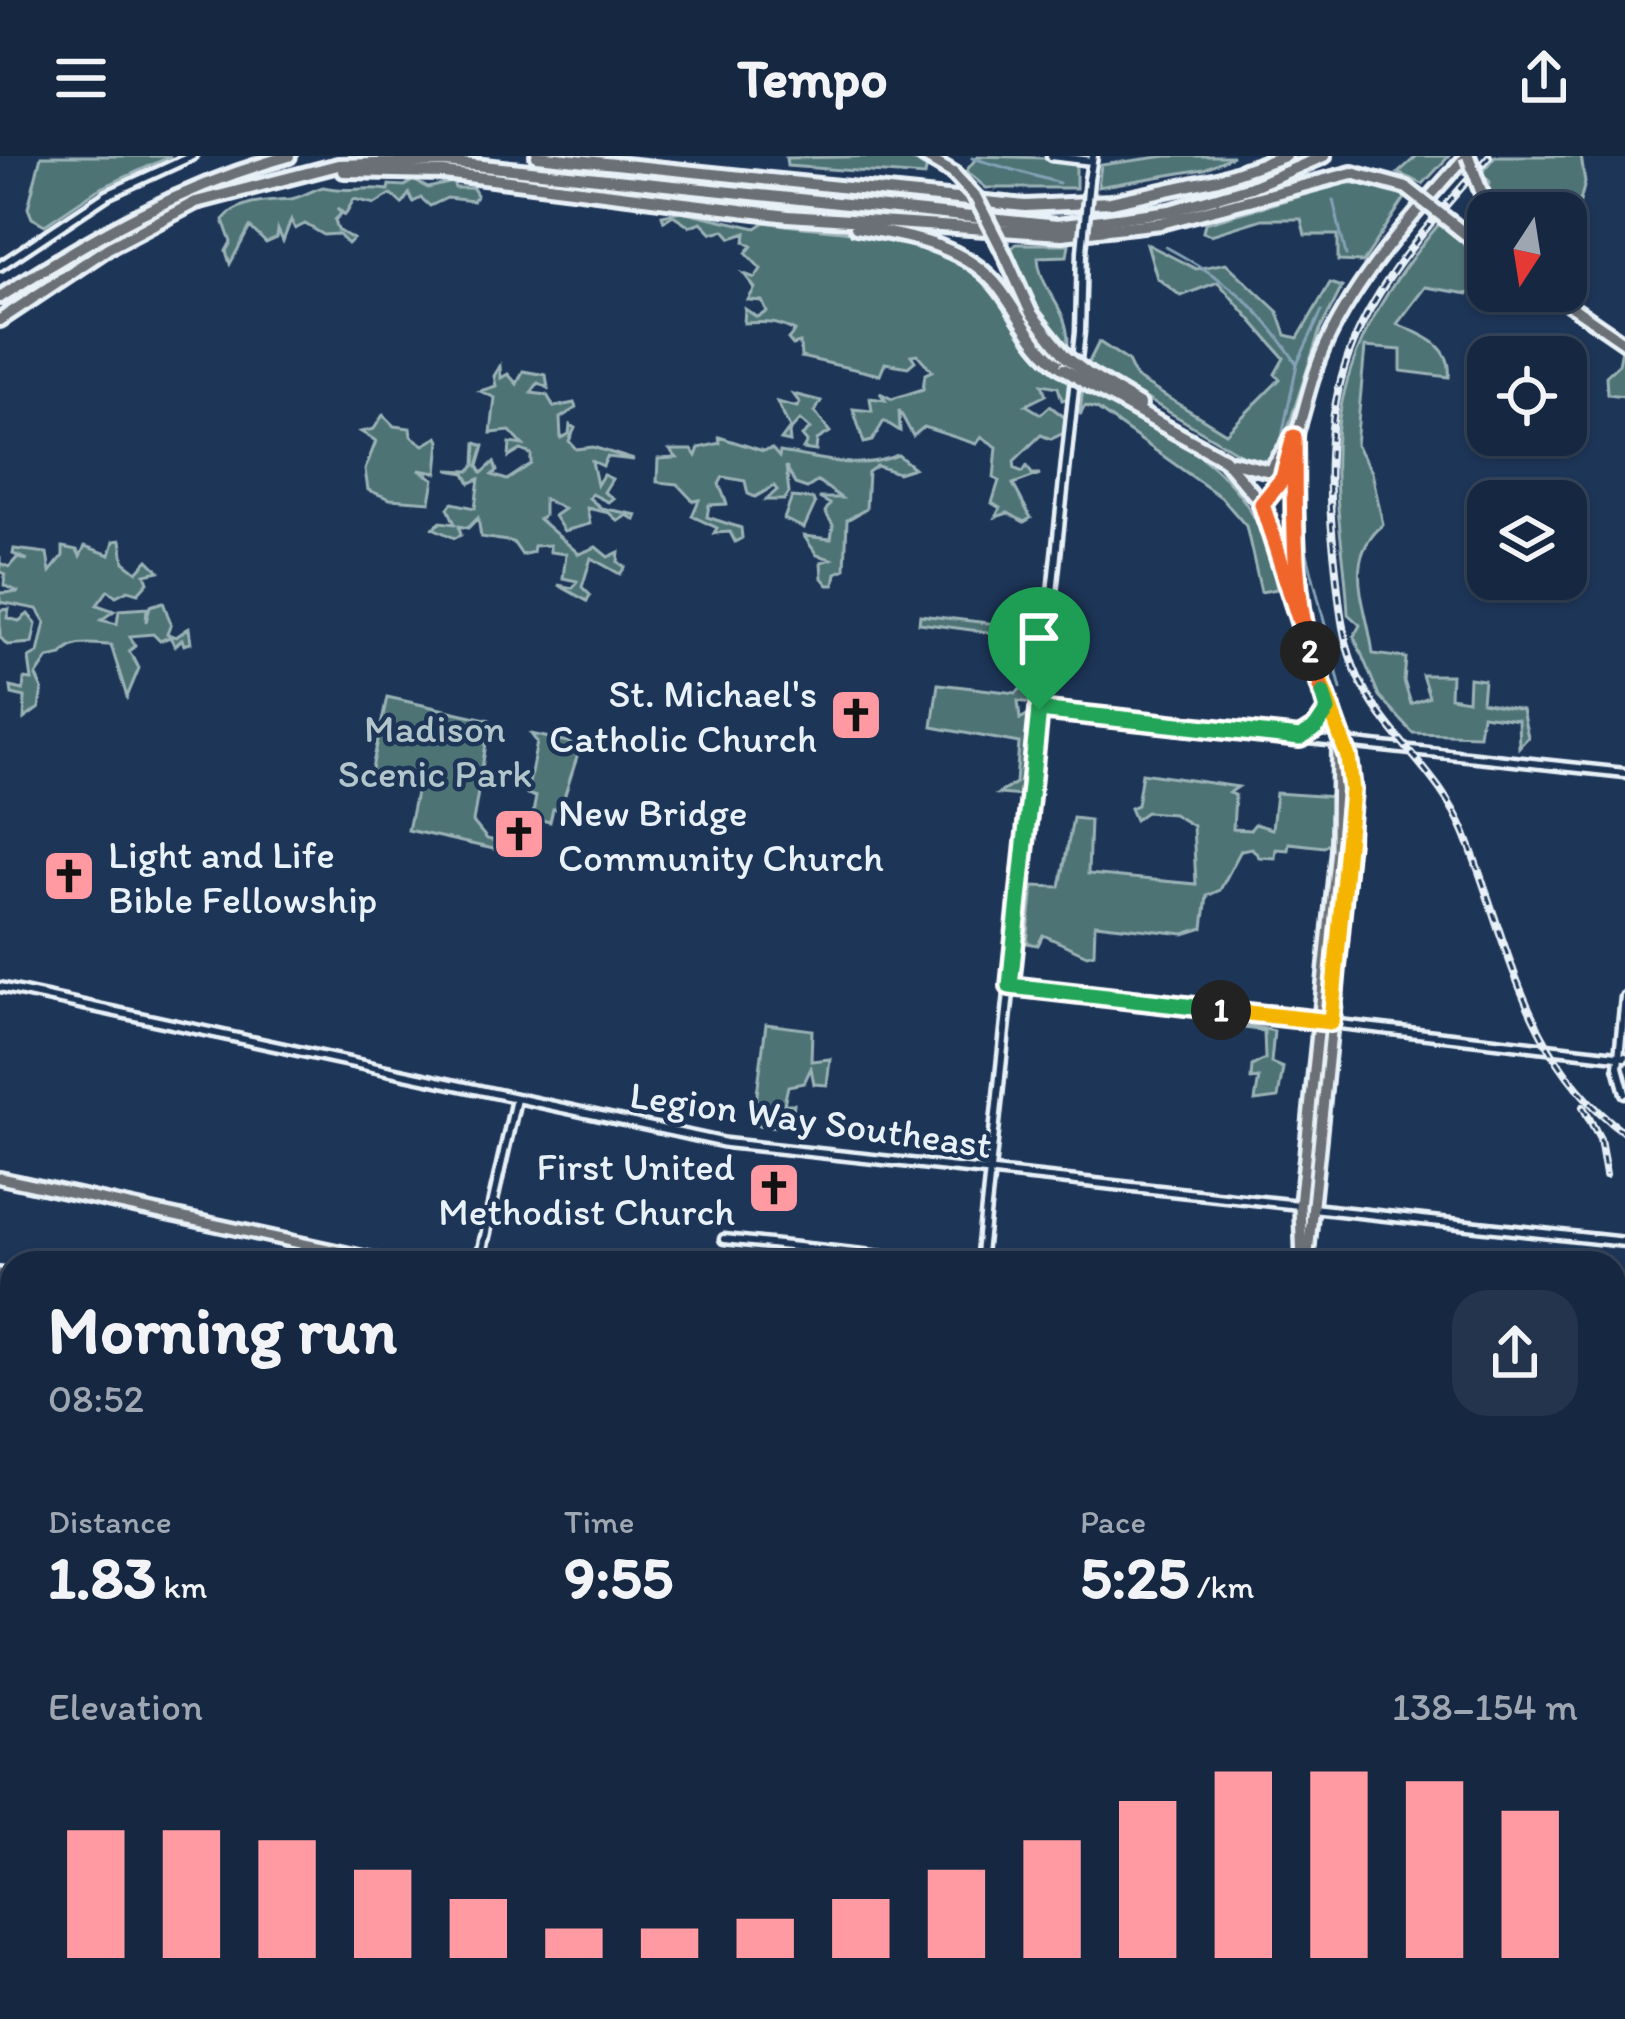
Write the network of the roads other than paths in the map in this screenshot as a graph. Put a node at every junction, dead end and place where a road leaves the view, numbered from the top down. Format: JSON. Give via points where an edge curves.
{"nodes":[{"id":1,"x":192,"y":156,"type":"edge"},
{"id":2,"x":289,"y":156,"type":"edge"},
{"id":3,"x":537,"y":156,"type":"edge"},
{"id":4,"x":924,"y":156,"type":"edge"},
{"id":5,"x":1051,"y":156,"type":"edge"},
{"id":6,"x":1268,"y":156,"type":"edge"},
{"id":7,"x":1286,"y":156,"type":"edge"},
{"id":8,"x":1324,"y":156,"type":"edge"},
{"id":9,"x":1467,"y":156,"type":"edge"},
{"id":10,"x":1092,"y":159,"type":"edge"},
{"id":11,"x":1248,"y":168,"type":"junction"},
{"id":12,"x":306,"y":171,"type":"junction"},
{"id":13,"x":1481,"y":192,"type":"edge"},
{"id":14,"x":788,"y":216,"type":"junction"},
{"id":15,"x":1467,"y":236,"type":"edge"},
{"id":16,"x":0,"y":266,"type":"edge"},
{"id":17,"x":0,"y":297,"type":"edge"},
{"id":18,"x":1580,"y":312,"type":"edge"},
{"id":19,"x":0,"y":320,"type":"edge"},
{"id":20,"x":1625,"y":338,"type":"edge"},
{"id":21,"x":1065,"y":363,"type":"junction"},
{"id":22,"x":1294,"y":437,"type":"junction"},
{"id":23,"x":1220,"y":457,"type":"junction"},
{"id":24,"x":1262,"y":504,"type":"junction"},
{"id":25,"x":1304,"y":625,"type":"junction"},
{"id":26,"x":1039,"y":710,"type":"junction"},
{"id":27,"x":1328,"y":710,"type":"junction"},
{"id":28,"x":1300,"y":738,"type":"junction"},
{"id":29,"x":1338,"y":742,"type":"junction"},
{"id":30,"x":1625,"y":773,"type":"edge"},
{"id":31,"x":1010,"y":986,"type":"junction"},
{"id":32,"x":0,"y":987,"type":"edge"},
{"id":33,"x":1625,"y":997,"type":"edge"},
{"id":34,"x":1325,"y":1021,"type":"junction"},
{"id":35,"x":1622,"y":1056,"type":"edge"},
{"id":36,"x":1625,"y":1093,"type":"edge"},
{"id":37,"x":516,"y":1100,"type":"junction"},
{"id":38,"x":990,"y":1172,"type":"junction"},
{"id":39,"x":0,"y":1178,"type":"edge"},
{"id":40,"x":1306,"y":1206,"type":"junction"},
{"id":41,"x":724,"y":1239,"type":"dead end"},
{"id":42,"x":1625,"y":1242,"type":"edge"},
{"id":43,"x":337,"y":1251,"type":"edge"},
{"id":44,"x":482,"y":1251,"type":"edge"},
{"id":45,"x":836,"y":1251,"type":"edge"},
{"id":46,"x":981,"y":1251,"type":"edge"},
{"id":47,"x":1304,"y":1251,"type":"edge"}],
"edges":[{"from":1,"to":16,"type":"street","via":[[107,195]]},
{"from":2,"to":17,"type":"highway","via":[[221,174],[108,227]]},
{"from":3,"to":11,"type":"highway","via":[[1025,206],[1111,202]]},
{"from":4,"to":21,"type":"highway","bridge":true,"via":[[976,198],[1031,314]]},
{"from":5,"to":10,"type":"street"},
{"from":6,"to":11,"type":"highway"},
{"from":7,"to":11,"type":"highway"},
{"from":8,"to":12,"type":"highway","via":[[1170,211],[1058,226],[446,162]]},
{"from":9,"to":13,"type":"highway","bridge":true},
{"from":9,"to":22,"type":"main road","via":[[1358,286],[1318,361]]},
{"from":10,"to":26,"type":"street","bridge":true},
{"from":12,"to":14,"type":"highway","via":[[444,173]]},
{"from":12,"to":19,"type":"highway","via":[[196,202],[107,248]]},
{"from":14,"to":15,"type":"highway","bridge":true,"via":[[1102,233],[1352,173],[1407,188]]},
{"from":14,"to":21,"type":"highway","via":[[921,240],[964,257],[992,280],[1038,347]]},
{"from":18,"to":20,"type":"main road"},
{"from":21,"to":23,"type":"highway","bridge":true},
{"from":22,"to":23,"type":"highway","via":[[1266,472]]},
{"from":22,"to":24,"type":"main road","via":[[1283,478]]},
{"from":22,"to":25,"type":"main road","via":[[1292,535]]},
{"from":23,"to":24,"type":"highway"},
{"from":24,"to":25,"type":"main road"},
{"from":25,"to":27,"type":"main road"},
{"from":26,"to":28,"type":"street"},
{"from":26,"to":31,"type":"street"},
{"from":27,"to":28,"type":"street"},
{"from":27,"to":29,"type":"main road"},
{"from":28,"to":29,"type":"street"},
{"from":29,"to":30,"type":"street"},
{"from":29,"to":34,"type":"main road"},
{"from":31,"to":34,"type":"street"},
{"from":31,"to":38,"type":"street"},
{"from":32,"to":37,"type":"street","name":"Legion Way Southeast"},
{"from":33,"to":35,"type":"street"},
{"from":34,"to":35,"type":"street"},
{"from":34,"to":40,"type":"main road"},
{"from":35,"to":36,"type":"street"},
{"from":37,"to":38,"type":"street","name":"Legion Way Southeast","via":[[726,1143]]},
{"from":37,"to":44,"type":"street"},
{"from":38,"to":40,"type":"street","name":"Legion Way Southeast"},
{"from":38,"to":46,"type":"street"},
{"from":39,"to":43,"type":"main road"},
{"from":40,"to":42,"type":"street","name":"Legion Way Southeast"},
{"from":40,"to":47,"type":"main road"},
{"from":41,"to":45,"type":"street"}]}
